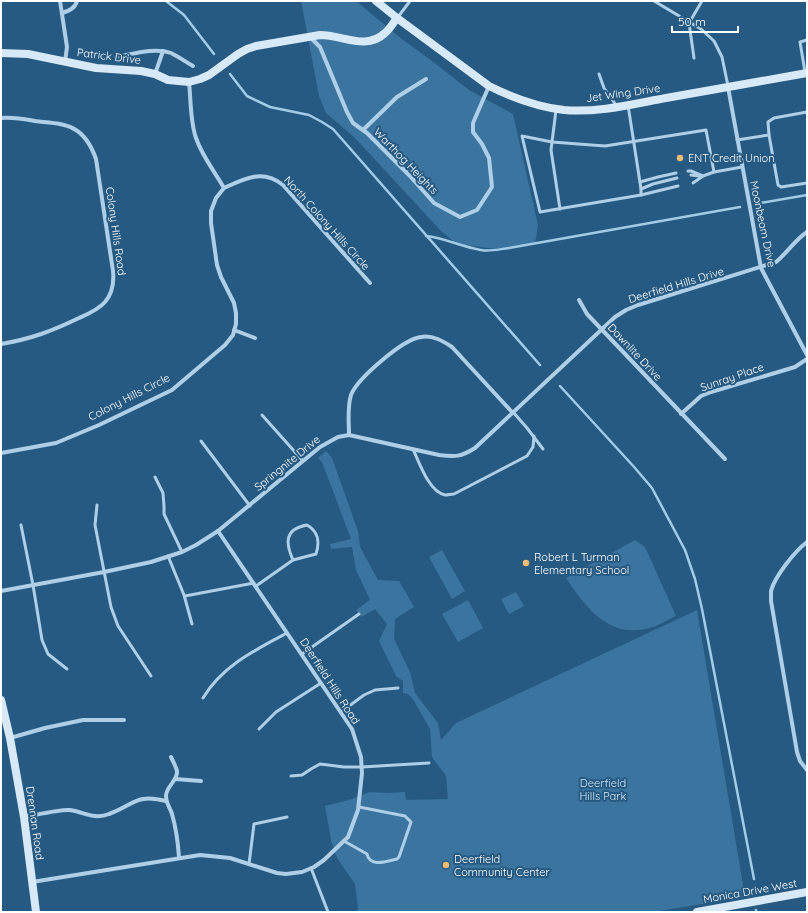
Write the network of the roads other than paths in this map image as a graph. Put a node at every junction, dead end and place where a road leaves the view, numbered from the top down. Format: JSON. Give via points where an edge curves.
{"nodes":[{"id":1,"x":60,"y":1,"type":"edge"},
{"id":2,"x":77,"y":1,"type":"edge"},
{"id":3,"x":376,"y":1,"type":"edge"},
{"id":4,"x":410,"y":1,"type":"edge"},
{"id":5,"x":654,"y":1,"type":"edge"},
{"id":6,"x":702,"y":1,"type":"edge"},
{"id":7,"x":62,"y":13,"type":"junction"},
{"id":8,"x":397,"y":18,"type":"junction"},
{"id":9,"x":689,"y":23,"type":"junction"},
{"id":10,"x":310,"y":37,"type":"junction"},
{"id":11,"x":807,"y":40,"type":"edge"},
{"id":12,"x":163,"y":51,"type":"junction"},
{"id":13,"x":1,"y":53,"type":"edge"},
{"id":14,"x":116,"y":57,"type":"dead end"},
{"id":15,"x":694,"y":58,"type":"dead end"},
{"id":16,"x":65,"y":62,"type":"junction"},
{"id":17,"x":193,"y":66,"type":"dead end"},
{"id":18,"x":806,"y":73,"type":"edge"},
{"id":19,"x":155,"y":74,"type":"junction"},
{"id":20,"x":599,"y":74,"type":"dead end"},
{"id":21,"x":426,"y":79,"type":"dead end"},
{"id":22,"x":189,"y":82,"type":"junction"},
{"id":23,"x":489,"y":86,"type":"junction"},
{"id":24,"x":728,"y":87,"type":"junction"},
{"id":25,"x":628,"y":105,"type":"junction"},
{"id":26,"x":617,"y":107,"type":"junction"},
{"id":27,"x":556,"y":108,"type":"junction"},
{"id":28,"x":807,"y":112,"type":"edge"},
{"id":29,"x":1,"y":118,"type":"edge"},
{"id":30,"x":363,"y":130,"type":"junction"},
{"id":31,"x":769,"y":135,"type":"junction"},
{"id":32,"x":737,"y":140,"type":"junction"},
{"id":33,"x":634,"y":141,"type":"junction"},
{"id":34,"x":552,"y":142,"type":"junction"},
{"id":35,"x":742,"y":168,"type":"junction"},
{"id":36,"x":688,"y":172,"type":"dead end"},
{"id":37,"x":714,"y":172,"type":"junction"},
{"id":38,"x":691,"y":175,"type":"dead end"},
{"id":39,"x":703,"y":176,"type":"junction"},
{"id":40,"x":640,"y":182,"type":"junction"},
{"id":41,"x":693,"y":183,"type":"dead end"},
{"id":42,"x":807,"y":183,"type":"edge"},
{"id":43,"x":678,"y":186,"type":"dead end"},
{"id":44,"x":224,"y":188,"type":"junction"},
{"id":45,"x":641,"y":189,"type":"junction"},
{"id":46,"x":641,"y":195,"type":"junction"},
{"id":47,"x":560,"y":209,"type":"junction"},
{"id":48,"x":807,"y":232,"type":"edge"},
{"id":49,"x":761,"y":268,"type":"junction"},
{"id":50,"x":370,"y":283,"type":"dead end"},
{"id":51,"x":579,"y":300,"type":"dead end"},
{"id":52,"x":601,"y":329,"type":"junction"},
{"id":53,"x":234,"y":330,"type":"junction"},
{"id":54,"x":255,"y":338,"type":"dead end"},
{"id":55,"x":1,"y":344,"type":"edge"},
{"id":56,"x":807,"y":355,"type":"edge"},
{"id":57,"x":807,"y":359,"type":"edge"},
{"id":58,"x":512,"y":412,"type":"junction"},
{"id":59,"x":262,"y":414,"type":"dead end"},
{"id":60,"x":681,"y":414,"type":"junction"},
{"id":61,"x":349,"y":435,"type":"junction"},
{"id":62,"x":534,"y":436,"type":"junction"},
{"id":63,"x":201,"y":441,"type":"dead end"},
{"id":64,"x":413,"y":449,"type":"junction"},
{"id":65,"x":544,"y":449,"type":"dead end"},
{"id":66,"x":1,"y":453,"type":"edge"},
{"id":67,"x":726,"y":459,"type":"dead end"},
{"id":68,"x":302,"y":461,"type":"junction"},
{"id":69,"x":155,"y":477,"type":"dead end"},
{"id":70,"x":97,"y":505,"type":"dead end"},
{"id":71,"x":250,"y":506,"type":"junction"},
{"id":72,"x":21,"y":525,"type":"dead end"},
{"id":73,"x":218,"y":531,"type":"junction"},
{"id":74,"x":807,"y":542,"type":"edge"},
{"id":75,"x":182,"y":552,"type":"junction"},
{"id":76,"x":168,"y":556,"type":"junction"},
{"id":77,"x":293,"y":560,"type":"junction"},
{"id":78,"x":104,"y":572,"type":"junction"},
{"id":79,"x":33,"y":585,"type":"junction"},
{"id":80,"x":255,"y":585,"type":"junction"},
{"id":81,"x":1,"y":591,"type":"edge"},
{"id":82,"x":185,"y":596,"type":"junction"},
{"id":83,"x":359,"y":614,"type":"dead end"},
{"id":84,"x":192,"y":624,"type":"dead end"},
{"id":85,"x":287,"y":633,"type":"junction"},
{"id":86,"x":302,"y":654,"type":"junction"},
{"id":87,"x":66,"y":669,"type":"dead end"},
{"id":88,"x":151,"y":676,"type":"dead end"},
{"id":89,"x":321,"y":682,"type":"junction"},
{"id":90,"x":398,"y":688,"type":"dead end"},
{"id":91,"x":203,"y":698,"type":"dead end"},
{"id":92,"x":1,"y":700,"type":"edge"},
{"id":93,"x":341,"y":712,"type":"junction"},
{"id":94,"x":124,"y":720,"type":"dead end"},
{"id":95,"x":259,"y":729,"type":"dead end"},
{"id":96,"x":10,"y":738,"type":"junction"},
{"id":97,"x":171,"y":756,"type":"dead end"},
{"id":98,"x":429,"y":763,"type":"dead end"},
{"id":99,"x":362,"y":768,"type":"junction"},
{"id":100,"x":807,"y":770,"type":"edge"},
{"id":101,"x":290,"y":776,"type":"dead end"},
{"id":102,"x":175,"y":779,"type":"junction"},
{"id":103,"x":201,"y":781,"type":"dead end"},
{"id":104,"x":166,"y":802,"type":"junction"},
{"id":105,"x":359,"y":807,"type":"junction"},
{"id":106,"x":24,"y":817,"type":"junction"},
{"id":107,"x":287,"y":817,"type":"dead end"},
{"id":108,"x":344,"y":841,"type":"junction"},
{"id":109,"x":179,"y":857,"type":"junction"},
{"id":110,"x":249,"y":864,"type":"junction"},
{"id":111,"x":311,"y":868,"type":"junction"},
{"id":112,"x":32,"y":882,"type":"junction"},
{"id":113,"x":807,"y":892,"type":"edge"},
{"id":114,"x":36,"y":912,"type":"edge"},
{"id":115,"x":328,"y":912,"type":"edge"},
{"id":116,"x":697,"y":912,"type":"edge"}],
"edges":[{"from":1,"to":7,"type":"street"},
{"from":2,"to":7,"type":"street","via":[[71,10]]},
{"from":3,"to":8,"type":"street","name":"Jet Wing Drive"},
{"from":4,"to":8,"type":"lane"},
{"from":5,"to":9,"type":"lane"},
{"from":6,"to":9,"type":"lane"},
{"from":7,"to":16,"type":"street","via":[[67,47]]},
{"from":8,"to":10,"type":"street","via":[[385,33],[367,42],[331,35]]},
{"from":8,"to":23,"type":"street","name":"Jet Wing Drive"},
{"from":9,"to":15,"type":"lane"},
{"from":9,"to":24,"type":"lane","via":[[707,33],[719,49]]},
{"from":10,"to":22,"type":"street","via":[[247,49],[209,75]]},
{"from":10,"to":30,"type":"street","name":"Warthog Heights","via":[[324,54],[353,123]]},
{"from":11,"to":18,"type":"lane","via":[[800,42]]},
{"from":12,"to":14,"type":"street"},
{"from":12,"to":17,"type":"street"},
{"from":12,"to":19,"type":"street"},
{"from":13,"to":16,"type":"street","name":"Patrick Drive","via":[[28,54]]},
{"from":16,"to":19,"type":"street","name":"Patrick Drive"},
{"from":18,"to":24,"type":"street","name":"Jet Wing Drive"},
{"from":19,"to":22,"type":"street","name":"Patrick Drive","via":[[168,80]]},
{"from":20,"to":26,"type":"lane","via":[[604,88]]},
{"from":21,"to":30,"type":"street","via":[[397,97]]},
{"from":22,"to":44,"type":"street","via":[[196,138]]},
{"from":23,"to":27,"type":"street","name":"Jet Wing Drive","via":[[522,100]]},
{"from":23,"to":30,"type":"street","name":"Warthog Heights","via":[[473,123],[473,132],[489,158],[492,187],[477,210],[460,218],[434,203]]},
{"from":24,"to":25,"type":"street","name":"Jet Wing Drive"},
{"from":24,"to":32,"type":"street","name":"Moonbeam Drive"},
{"from":25,"to":26,"type":"street","name":"Jet Wing Drive"},
{"from":25,"to":33,"type":"lane"},
{"from":26,"to":27,"type":"street","name":"Jet Wing Drive","via":[[581,110]]},
{"from":27,"to":34,"type":"lane"},
{"from":28,"to":31,"type":"lane","via":[[774,118],[768,122]]},
{"from":29,"to":55,"type":"street","name":"Colony Hills Road","via":[[61,123],[79,132],[86,140],[96,159],[114,282],[106,301],[99,308],[50,332]]},
{"from":31,"to":32,"type":"lane"},
{"from":31,"to":42,"type":"lane","via":[[778,185],[781,187]]},
{"from":32,"to":35,"type":"street","name":"Moonbeam Drive"},
{"from":33,"to":34,"type":"lane","via":[[605,146]]},
{"from":33,"to":37,"type":"lane","via":[[706,130]]},
{"from":33,"to":40,"type":"lane"},
{"from":34,"to":47,"type":"lane"},
{"from":34,"to":47,"type":"lane","via":[[522,136],[540,212]]},
{"from":35,"to":37,"type":"lane"},
{"from":35,"to":49,"type":"street","name":"Moonbeam Drive"},
{"from":36,"to":39,"type":"lane"},
{"from":37,"to":39,"type":"lane"},
{"from":38,"to":39,"type":"lane"},
{"from":39,"to":41,"type":"lane"},
{"from":40,"to":45,"type":"lane"},
{"from":40,"to":45,"type":"lane","via":[[658,176],[676,176]]},
{"from":43,"to":46,"type":"lane"},
{"from":44,"to":50,"type":"street","name":"North Colony Hills Circle","via":[[244,178],[274,179],[283,185]]},
{"from":44,"to":53,"type":"street","via":[[216,198],[211,211],[211,223],[217,265],[234,303]]},
{"from":45,"to":46,"type":"lane"},
{"from":46,"to":47,"type":"lane"},
{"from":48,"to":49,"type":"street","name":"Deerfield Hills Drive","via":[[799,237],[783,257]]},
{"from":49,"to":52,"type":"street","name":"Deerfield Hills Drive","via":[[638,305],[615,317]]},
{"from":49,"to":56,"type":"street","name":"Moonbeam Drive"},
{"from":51,"to":52,"type":"street","name":"Dawnlite Drive","via":[[587,314]]},
{"from":52,"to":58,"type":"street","name":"Springnite Drive"},
{"from":52,"to":60,"type":"street","name":"Dawnlite Drive"},
{"from":53,"to":54,"type":"street"},
{"from":53,"to":66,"type":"street","name":"Colony Hills Circle","via":[[225,345],[172,390],[68,439]]},
{"from":57,"to":60,"type":"street","name":"Sunray Place","via":[[795,367],[701,396]]},
{"from":58,"to":61,"type":"street","via":[[452,348],[432,337],[420,337],[400,346],[355,386],[349,405]]},
{"from":58,"to":62,"type":"lane"},
{"from":58,"to":64,"type":"street","name":"Springnite Drive","via":[[466,454],[452,457]]},
{"from":59,"to":68,"type":"lane"},
{"from":60,"to":67,"type":"street"},
{"from":61,"to":64,"type":"street","name":"Springnite Drive"},
{"from":61,"to":68,"type":"street","name":"Springnite Drive","via":[[328,441]]},
{"from":62,"to":64,"type":"lane","via":[[533,447],[527,456],[454,494],[445,495],[431,486]]},
{"from":62,"to":65,"type":"lane"},
{"from":63,"to":71,"type":"lane"},
{"from":68,"to":71,"type":"street","name":"Springnite Drive"},
{"from":69,"to":75,"type":"lane","via":[[163,493],[164,514]]},
{"from":70,"to":78,"type":"lane","via":[[95,525]]},
{"from":71,"to":73,"type":"street","name":"Springnite Drive"},
{"from":72,"to":79,"type":"lane"},
{"from":73,"to":75,"type":"street","name":"Springnite Drive"},
{"from":73,"to":80,"type":"street","name":"Deerfield Hills Road"},
{"from":74,"to":100,"type":"street","via":[[800,547],[781,572],[771,590],[797,752]]},
{"from":75,"to":76,"type":"street","name":"Springnite Drive"},
{"from":76,"to":78,"type":"street","name":"Springnite Drive"},
{"from":76,"to":82,"type":"lane"},
{"from":77,"to":77,"type":"lane","via":[[288,536],[298,527],[307,525],[317,536],[319,547],[316,554]]},
{"from":77,"to":80,"type":"lane"},
{"from":78,"to":79,"type":"street","name":"Springnite Drive"},
{"from":78,"to":88,"type":"lane","via":[[111,607],[118,626]]},
{"from":79,"to":81,"type":"street","name":"Springnite Drive"},
{"from":79,"to":87,"type":"lane","via":[[42,640],[48,654]]},
{"from":80,"to":82,"type":"lane"},
{"from":80,"to":85,"type":"street","name":"Deerfield Hills Road"},
{"from":82,"to":84,"type":"lane"},
{"from":83,"to":86,"type":"lane"},
{"from":85,"to":86,"type":"street","name":"Deerfield Hills Road"},
{"from":85,"to":91,"type":"lane","via":[[227,669],[210,686]]},
{"from":86,"to":89,"type":"street","name":"Deerfield Hills Road"},
{"from":89,"to":93,"type":"street","name":"Deerfield Hills Road"},
{"from":89,"to":95,"type":"lane","via":[[276,712]]},
{"from":90,"to":93,"type":"lane","via":[[374,690]]},
{"from":92,"to":96,"type":"street","name":"Drennan Road"},
{"from":93,"to":99,"type":"street","name":"Deerfield Hills Road","via":[[352,729]]},
{"from":94,"to":96,"type":"street","via":[[83,720]]},
{"from":96,"to":106,"type":"street","name":"Drennan Road"},
{"from":97,"to":102,"type":"street","via":[[177,772]]},
{"from":98,"to":99,"type":"lane"},
{"from":99,"to":101,"type":"lane","via":[[320,764],[302,775]]},
{"from":99,"to":105,"type":"street","name":"Deerfield Hills Road"},
{"from":102,"to":103,"type":"street"},
{"from":102,"to":104,"type":"street","via":[[169,787]]},
{"from":104,"to":106,"type":"street","via":[[154,798],[135,801],[96,817],[69,810]]},
{"from":104,"to":109,"type":"street","via":[[177,833]]},
{"from":105,"to":108,"type":"street","name":"Deerfield Hills Road","via":[[348,837]]},
{"from":105,"to":108,"type":"lane","via":[[408,818],[411,822],[399,857],[375,863],[368,859],[367,854]]},
{"from":106,"to":112,"type":"street","name":"Drennan Road"},
{"from":107,"to":110,"type":"lane","via":[[254,824]]},
{"from":108,"to":111,"type":"street","name":"Deerfield Hills Road","via":[[324,860]]},
{"from":109,"to":110,"type":"street","name":"Deerfield Hills Road","via":[[200,854],[230,858]]},
{"from":109,"to":112,"type":"street","name":"Deerfield Hills Road"},
{"from":110,"to":111,"type":"street","name":"Deerfield Hills Road","via":[[286,874]]},
{"from":111,"to":115,"type":"lane"},
{"from":112,"to":114,"type":"street","name":"Drennan Road"},
{"from":113,"to":116,"type":"street","name":"Monica Drive West"}]}
